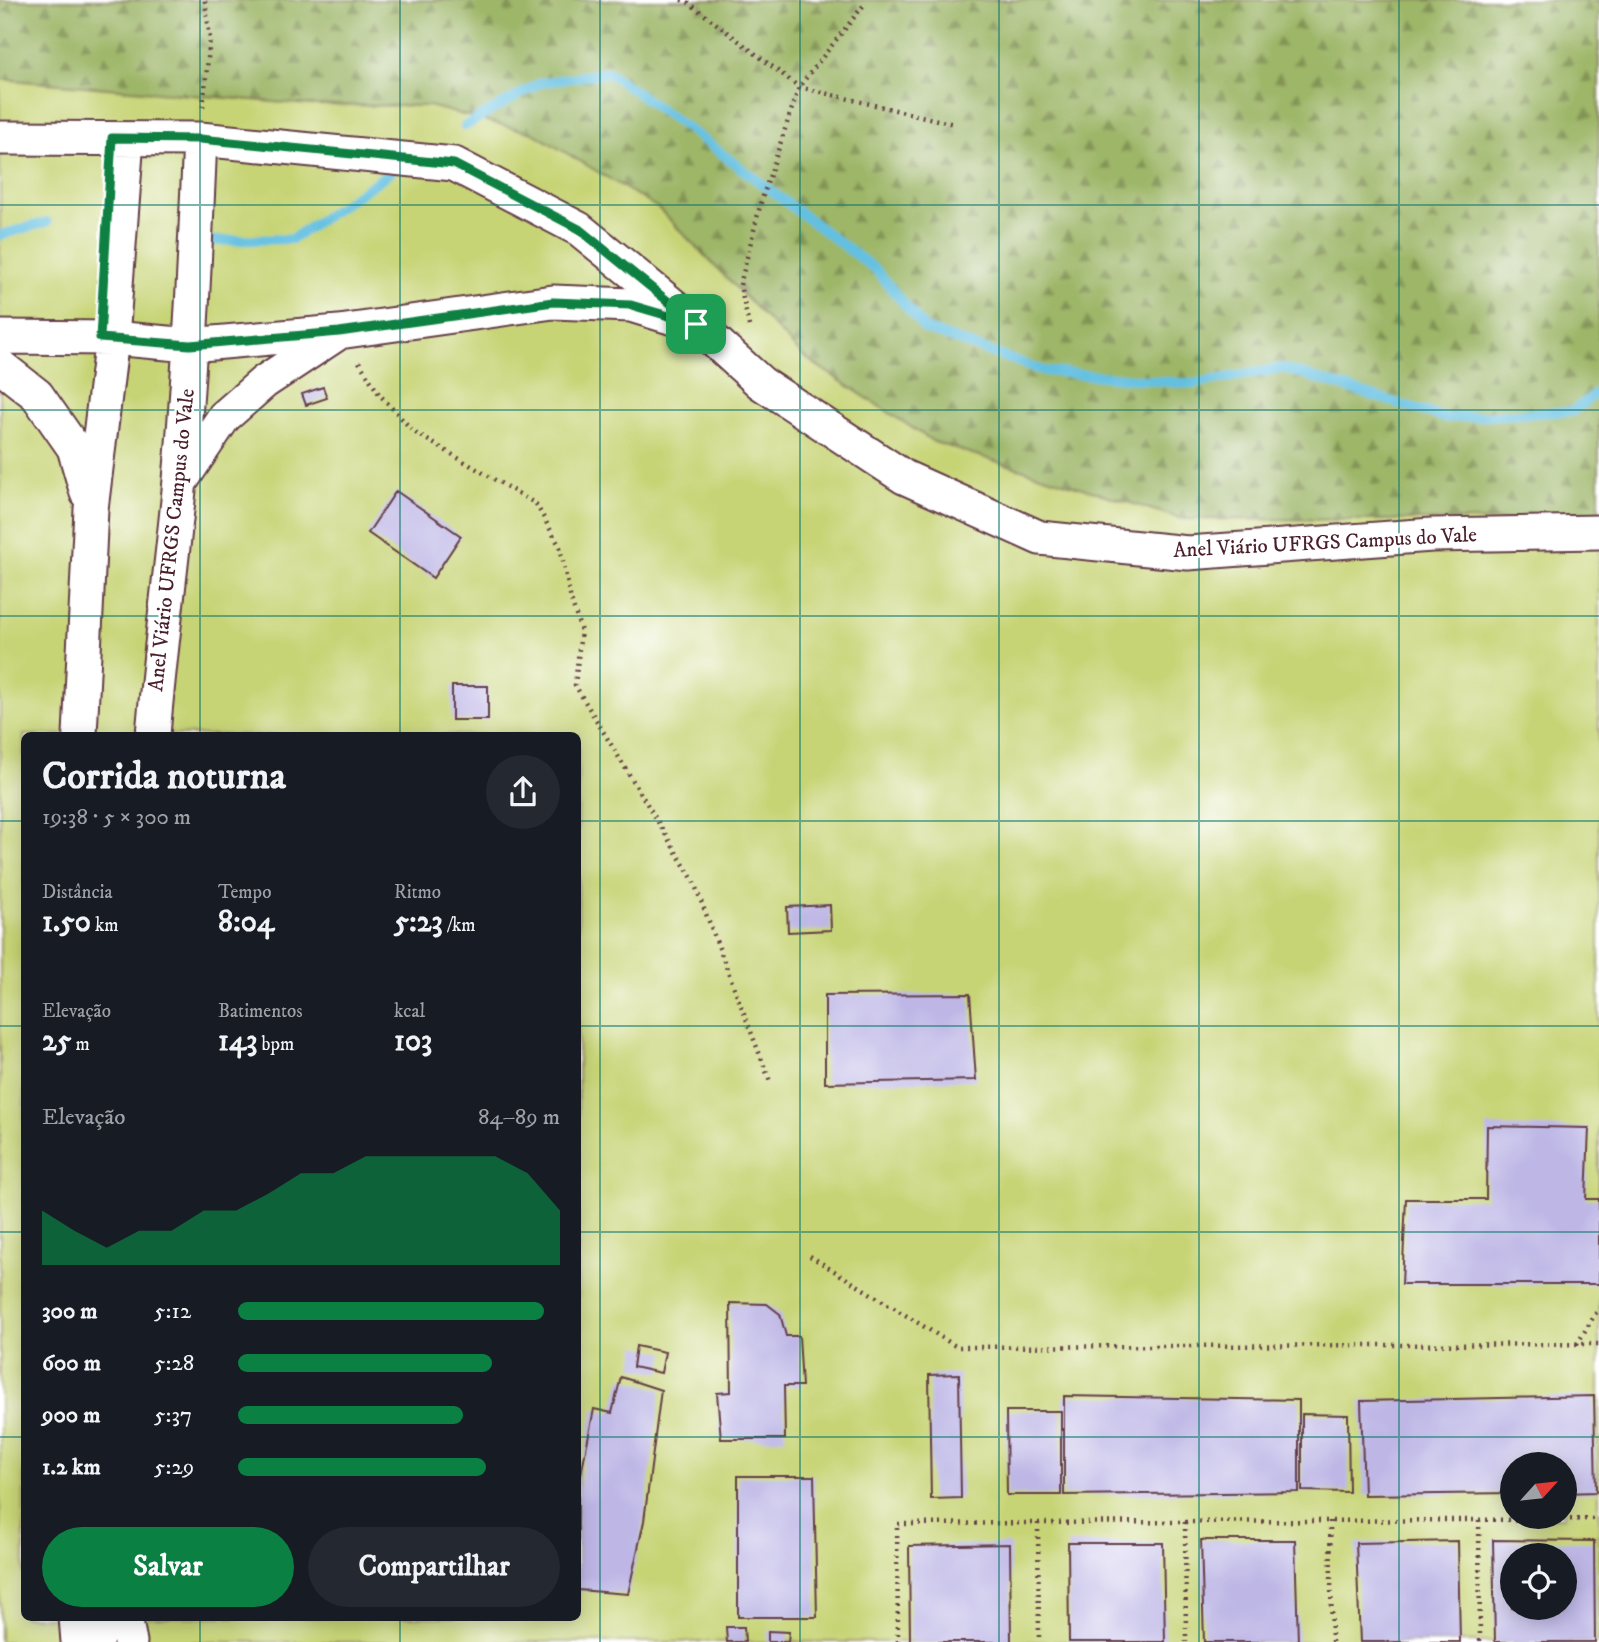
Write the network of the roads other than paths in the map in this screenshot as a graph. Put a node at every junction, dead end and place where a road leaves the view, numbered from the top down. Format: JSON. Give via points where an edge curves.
{"nodes":[{"id":1,"x":0,"y":138,"type":"edge"},
{"id":2,"x":120,"y":139,"type":"junction"},
{"id":3,"x":200,"y":139,"type":"junction"},
{"id":4,"x":696,"y":324,"type":"junction"},
{"id":5,"x":339,"y":332,"type":"junction"},
{"id":6,"x":0,"y":337,"type":"edge"},
{"id":7,"x":106,"y":338,"type":"junction"},
{"id":8,"x":190,"y":345,"type":"junction"},
{"id":9,"x":0,"y":366,"type":"edge"},
{"id":10,"x":180,"y":483,"type":"junction"},
{"id":11,"x":92,"y":509,"type":"junction"},
{"id":12,"x":1599,"y":532,"type":"edge"},
{"id":13,"x":79,"y":732,"type":"edge"},
{"id":14,"x":153,"y":732,"type":"edge"},
{"id":15,"x":76,"y":1621,"type":"edge"},
{"id":16,"x":102,"y":1621,"type":"edge"},
{"id":17,"x":126,"y":1621,"type":"edge"},
{"id":18,"x":78,"y":1642,"type":"edge"},
{"id":19,"x":96,"y":1642,"type":"edge"},
{"id":20,"x":130,"y":1642,"type":"edge"}],
"edges":[{"from":1,"to":2,"type":"street","name":"Anel Viário UFRGS Campus do Vale"},
{"from":2,"to":3,"type":"street","name":"Anel Viário UFRGS Campus do Vale"},
{"from":2,"to":7,"type":"street"},
{"from":3,"to":4,"type":"street","name":"Anel Viário UFRGS Campus do Vale","via":[[454,164],[579,229]]},
{"from":3,"to":8,"type":"street","name":"Anel Viário UFRGS Campus do Vale"},
{"from":4,"to":5,"type":"street","name":"Anel Viário UFRGS Campus do Vale","via":[[631,305],[553,302]]},
{"from":4,"to":12,"type":"street","name":"Anel Viário UFRGS Campus do Vale","via":[[761,383],[904,477],[1040,538],[1188,553],[1432,536]]},
{"from":5,"to":8,"type":"street","name":"Anel Viário UFRGS Campus do Vale"},
{"from":5,"to":10,"type":"street","via":[[264,382],[224,416]]},
{"from":6,"to":7,"type":"street","name":"Anel Viário UFRGS Campus do Vale"},
{"from":7,"to":8,"type":"street","name":"Anel Viário UFRGS Campus do Vale"},
{"from":7,"to":11,"type":"street"},
{"from":8,"to":10,"type":"street","name":"Anel Viário UFRGS Campus do Vale"},
{"from":9,"to":11,"type":"street","via":[[37,395],[74,449]]},
{"from":10,"to":14,"type":"street","name":"Anel Viário UFRGS Campus do Vale"},
{"from":11,"to":13,"type":"street"},
{"from":15,"to":18,"type":"street"},
{"from":16,"to":19,"type":"street"},
{"from":17,"to":20,"type":"street"}]}
